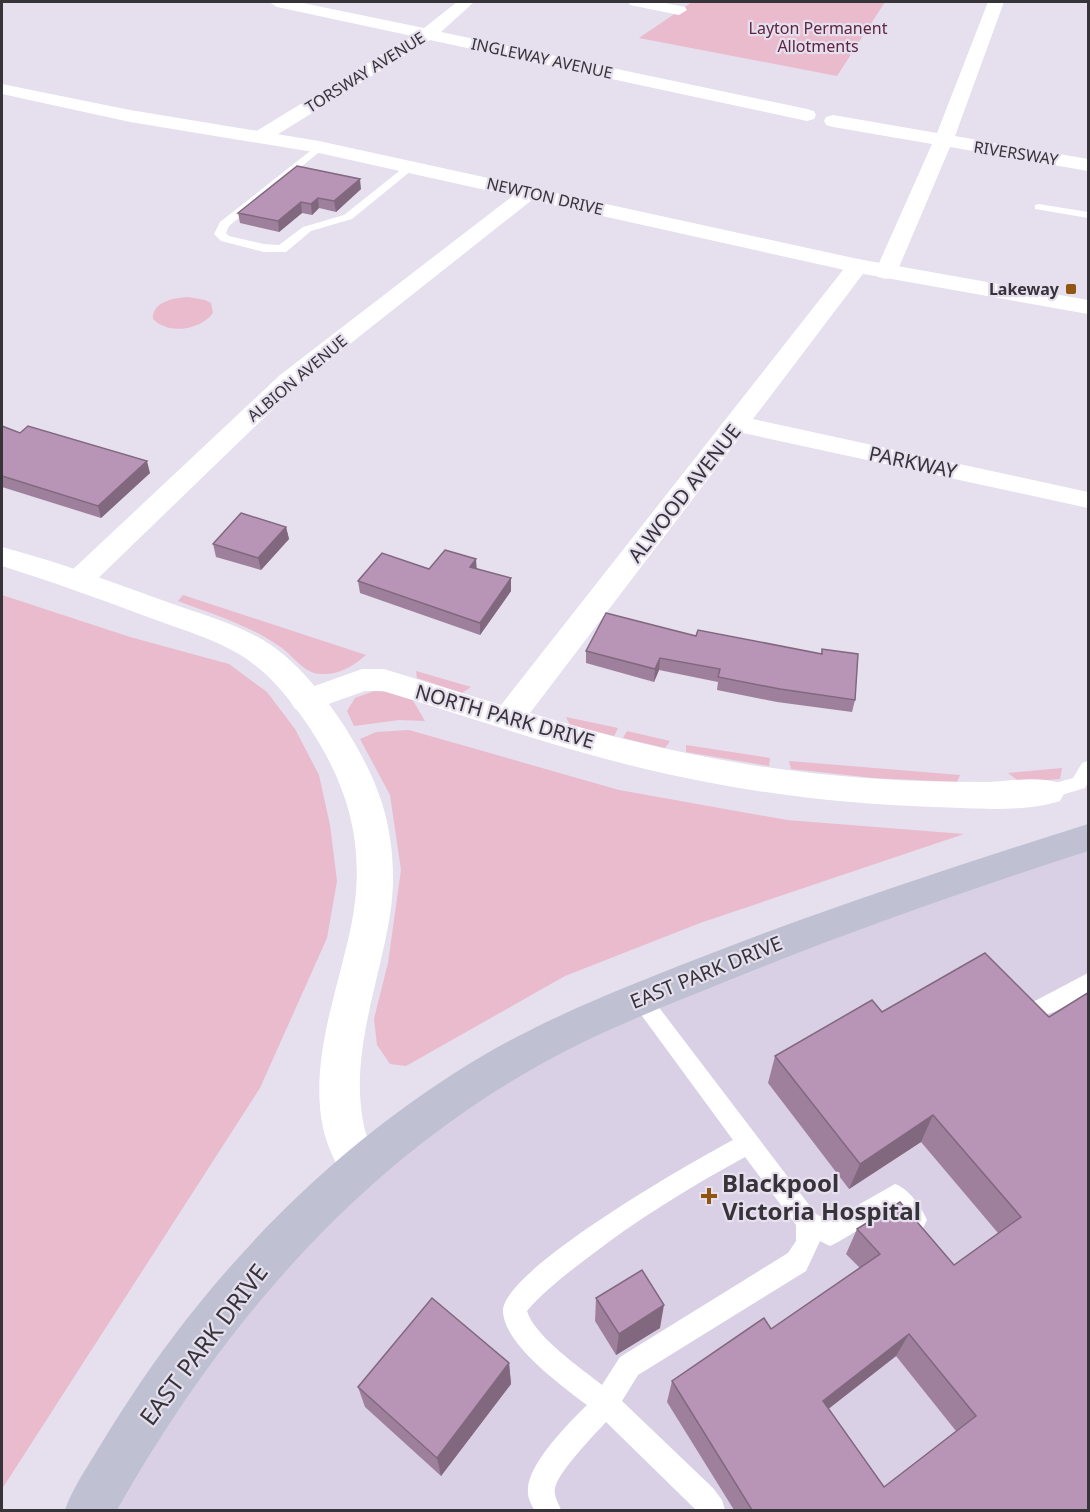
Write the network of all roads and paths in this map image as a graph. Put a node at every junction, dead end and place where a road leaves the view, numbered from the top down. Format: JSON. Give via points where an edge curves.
{"nodes":[{"id":1,"x":277,"y":2,"type":"edge"},
{"id":2,"x":466,"y":2,"type":"edge"},
{"id":3,"x":636,"y":2,"type":"edge"},
{"id":4,"x":996,"y":2,"type":"edge"},
{"id":5,"x":679,"y":10,"type":"dead end"},
{"id":6,"x":429,"y":33,"type":"junction"},
{"id":7,"x":2,"y":89,"type":"edge"},
{"id":8,"x":807,"y":115,"type":"dead end"},
{"id":9,"x":833,"y":122,"type":"dead end"},
{"id":10,"x":260,"y":137,"type":"junction"},
{"id":11,"x":943,"y":142,"type":"junction"},
{"id":12,"x":319,"y":147,"type":"junction"},
{"id":13,"x":1089,"y":165,"type":"edge"},
{"id":14,"x":412,"y":166,"type":"junction"},
{"id":15,"x":530,"y":192,"type":"junction"},
{"id":16,"x":1039,"y":207,"type":"dead end"},
{"id":17,"x":1089,"y":214,"type":"edge"},
{"id":18,"x":858,"y":266,"type":"junction"},
{"id":19,"x":886,"y":272,"type":"junction"},
{"id":20,"x":1089,"y":307,"type":"edge"},
{"id":21,"x":738,"y":424,"type":"junction"},
{"id":22,"x":1089,"y":500,"type":"edge"},
{"id":23,"x":2,"y":556,"type":"edge"},
{"id":24,"x":79,"y":580,"type":"junction"},
{"id":25,"x":306,"y":701,"type":"junction"},
{"id":26,"x":508,"y":717,"type":"junction"},
{"id":27,"x":1089,"y":768,"type":"edge"},
{"id":28,"x":1048,"y":792,"type":"joint"},
{"id":29,"x":1086,"y":840,"type":"edge"},
{"id":30,"x":1089,"y":982,"type":"edge"},
{"id":31,"x":641,"y":999,"type":"junction"},
{"id":32,"x":1040,"y":1008,"type":"edge"},
{"id":33,"x":749,"y":1143,"type":"junction"},
{"id":34,"x":360,"y":1168,"type":"junction"},
{"id":35,"x":808,"y":1222,"type":"junction"},
{"id":36,"x":927,"y":1235,"type":"edge"},
{"id":37,"x":606,"y":1403,"type":"junction"},
{"id":38,"x":90,"y":1510,"type":"edge"},
{"id":39,"x":548,"y":1510,"type":"edge"},
{"id":40,"x":712,"y":1510,"type":"edge"}],
"edges":[{"from":1,"to":6,"type":"street","name":"INGLEWAY AVENUE"},
{"from":2,"to":6,"type":"street","name":"TORSWAY AVENUE"},
{"from":3,"to":5,"type":"street"},
{"from":4,"to":11,"type":"street"},
{"from":6,"to":8,"type":"street","name":"INGLEWAY AVENUE"},
{"from":6,"to":10,"type":"street","name":"TORSWAY AVENUE"},
{"from":7,"to":10,"type":"street","name":"NEWTON DRIVE","via":[[130,116]]},
{"from":9,"to":11,"type":"street"},
{"from":10,"to":12,"type":"street","name":"NEWTON DRIVE"},
{"from":11,"to":13,"type":"street","name":"RIVERSWAY"},
{"from":11,"to":19,"type":"street"},
{"from":12,"to":14,"type":"street","name":"NEWTON DRIVE"},
{"from":12,"to":14,"type":"lane","via":[[224,224],[220,234],[264,248],[282,249],[307,229],[348,216]]},
{"from":14,"to":15,"type":"street","name":"NEWTON DRIVE"},
{"from":15,"to":18,"type":"street","name":"NEWTON DRIVE"},
{"from":15,"to":24,"type":"street","name":"ALBION AVENUE","via":[[289,381]]},
{"from":16,"to":17,"type":"lane"},
{"from":18,"to":19,"type":"street","name":"NEWTON DRIVE"},
{"from":18,"to":21,"type":"street","name":"ALWOOD AVENUE"},
{"from":19,"to":20,"type":"street","name":"NEWTON DRIVE"},
{"from":21,"to":22,"type":"street","name":"PARKWAY"},
{"from":21,"to":26,"type":"street","name":"ALWOOD AVENUE"},
{"from":23,"to":24,"type":"street"},
{"from":24,"to":25,"type":"street","via":[[252,649],[287,676]]},
{"from":25,"to":26,"type":"street","name":"NORTH PARK DRIVE","via":[[362,680],[384,680]]},
{"from":25,"to":34,"type":"street","via":[[329,732],[362,792],[369,818],[376,886],[339,1089],[343,1127]]},
{"from":26,"to":28,"type":"street","name":"NORTH PARK DRIVE","via":[[677,764],[785,782],[884,791],[1004,795]]},
{"from":27,"to":28,"type":"lane","via":[[1079,783]]},
{"from":29,"to":31,"type":"main road","name":"EAST PARK DRIVE","via":[[837,920]]},
{"from":30,"to":32,"type":"lane"},
{"from":31,"to":33,"type":"lane"},
{"from":31,"to":34,"type":"main road","name":"EAST PARK DRIVE","via":[[509,1061]]},
{"from":33,"to":35,"type":"lane"},
{"from":33,"to":37,"type":"lane","via":[[601,1232],[539,1281],[515,1307],[515,1318],[524,1330]]},
{"from":34,"to":38,"type":"main road","name":"EAST PARK DRIVE","via":[[299,1224],[233,1296],[178,1369]]},
{"from":35,"to":36,"type":"lane","via":[[830,1234],[895,1195]]},
{"from":35,"to":37,"type":"lane","via":[[808,1244],[796,1262],[629,1366]]},
{"from":37,"to":39,"type":"lane","via":[[548,1472],[541,1488]]},
{"from":37,"to":40,"type":"lane"}]}
